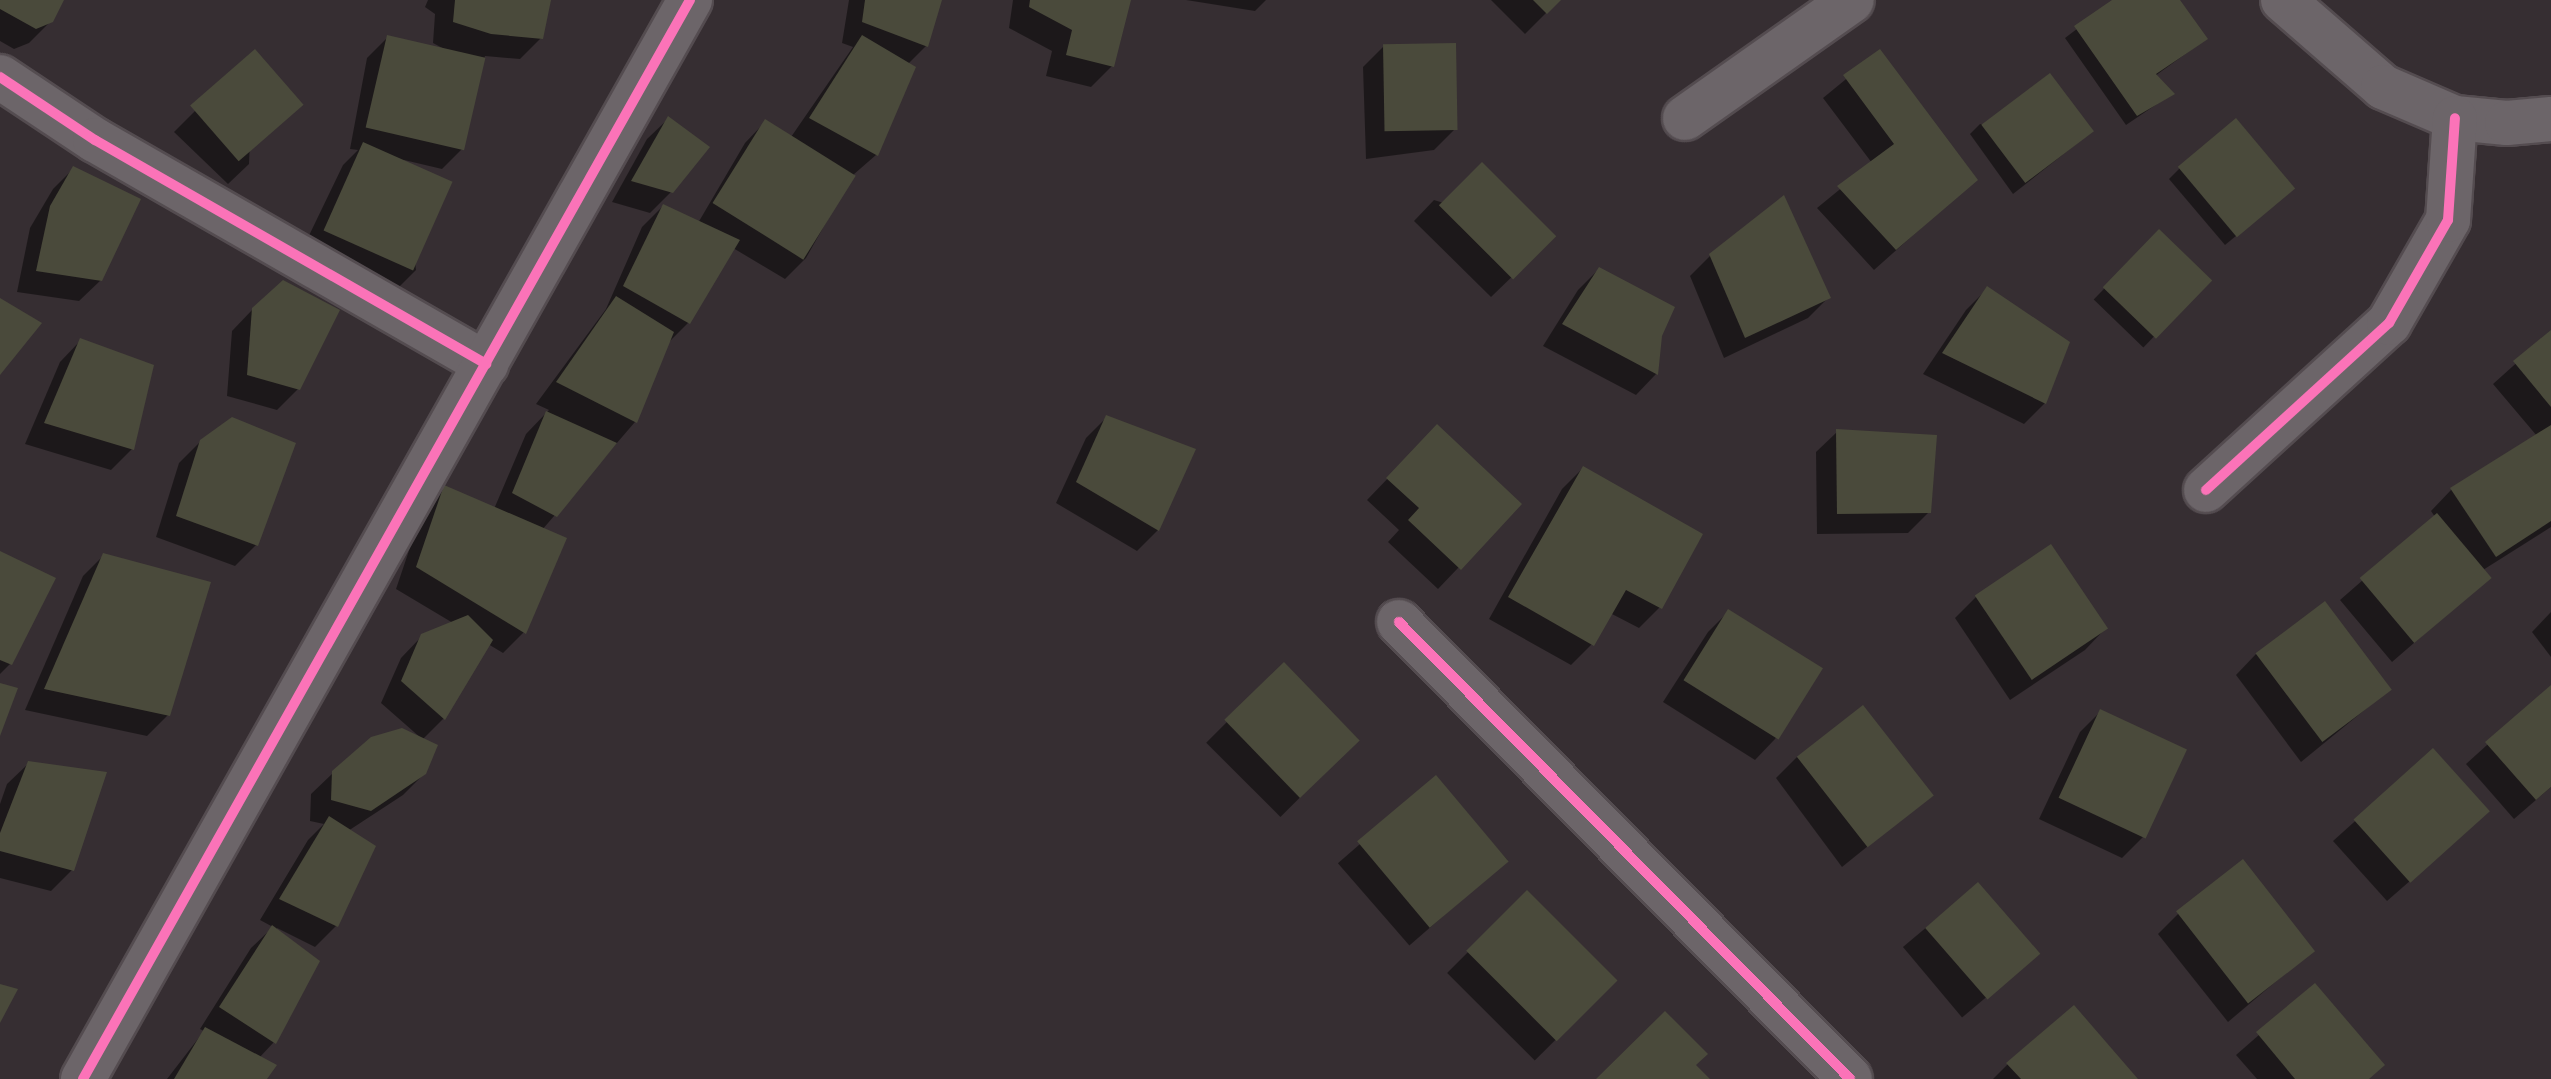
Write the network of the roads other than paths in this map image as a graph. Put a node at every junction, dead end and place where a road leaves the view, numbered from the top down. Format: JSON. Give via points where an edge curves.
{"nodes":[{"id":1,"x":690,"y":0,"type":"edge"},
{"id":2,"x":1852,"y":0,"type":"edge"},
{"id":3,"x":2283,"y":0,"type":"edge"},
{"id":4,"x":0,"y":77,"type":"edge"},
{"id":5,"x":1685,"y":118,"type":"dead end"},
{"id":6,"x":2455,"y":118,"type":"junction"},
{"id":7,"x":2551,"y":119,"type":"edge"},
{"id":8,"x":486,"y":364,"type":"junction"},
{"id":9,"x":2206,"y":490,"type":"dead end"},
{"id":10,"x":1399,"y":622,"type":"dead end"},
{"id":11,"x":83,"y":1079,"type":"edge"},
{"id":12,"x":1850,"y":1079,"type":"edge"}],
"edges":[{"from":1,"to":8,"type":"street"},
{"from":2,"to":5,"type":"street"},
{"from":3,"to":6,"type":"street","via":[[2383,87]]},
{"from":4,"to":8,"type":"street","via":[[95,140]]},
{"from":6,"to":7,"type":"street","via":[[2507,123]]},
{"from":6,"to":9,"type":"street","via":[[2448,220],[2389,323]]},
{"from":8,"to":11,"type":"street"},
{"from":10,"to":12,"type":"street"}]}
